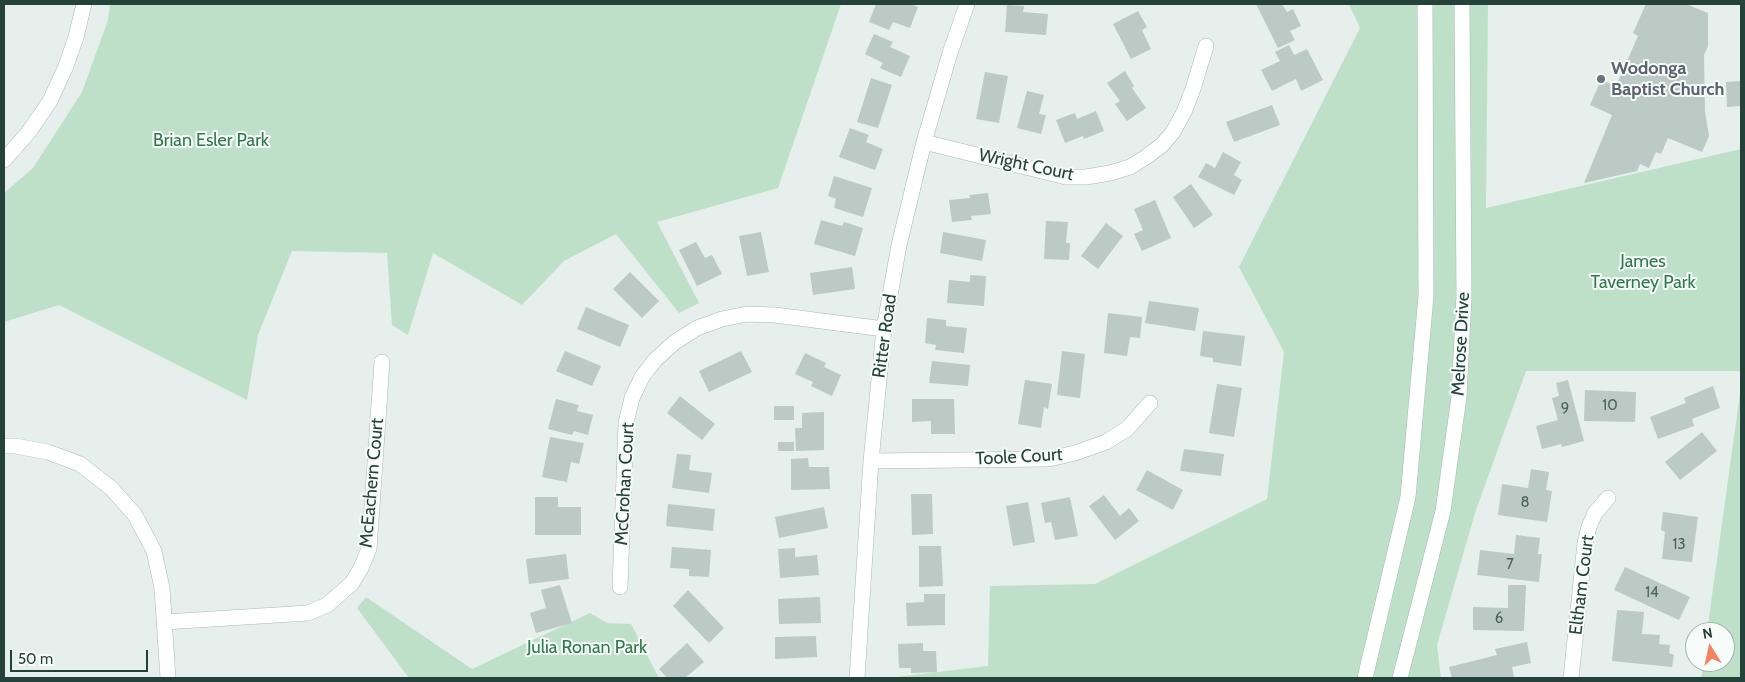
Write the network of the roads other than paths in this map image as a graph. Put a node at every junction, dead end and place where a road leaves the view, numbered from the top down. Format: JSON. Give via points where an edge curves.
{"nodes":[{"id":1,"x":84,"y":4,"type":"edge"},
{"id":2,"x":967,"y":4,"type":"edge"},
{"id":3,"x":1425,"y":4,"type":"edge"},
{"id":4,"x":1462,"y":4,"type":"edge"},
{"id":5,"x":1206,"y":46,"type":"dead end"},
{"id":6,"x":924,"y":142,"type":"junction"},
{"id":7,"x":4,"y":160,"type":"edge"},
{"id":8,"x":884,"y":329,"type":"junction"},
{"id":9,"x":382,"y":362,"type":"dead end"},
{"id":10,"x":1150,"y":403,"type":"dead end"},
{"id":11,"x":4,"y":446,"type":"edge"},
{"id":12,"x":871,"y":460,"type":"junction"},
{"id":13,"x":1608,"y":498,"type":"dead end"},
{"id":14,"x":620,"y":587,"type":"dead end"},
{"id":15,"x":165,"y":622,"type":"junction"},
{"id":16,"x":168,"y":678,"type":"edge"},
{"id":17,"x":857,"y":678,"type":"edge"},
{"id":18,"x":1365,"y":678,"type":"edge"},
{"id":19,"x":1400,"y":678,"type":"edge"},
{"id":20,"x":1571,"y":678,"type":"edge"}],
"edges":[{"from":1,"to":7,"type":"street","via":[[66,66],[50,101]]},
{"from":2,"to":6,"type":"street","name":"Ritter Road"},
{"from":3,"to":18,"type":"street","via":[[1426,296],[1408,497]]},
{"from":4,"to":19,"type":"street","name":"Melrose Drive","via":[[1464,296],[1459,396],[1442,510]]},
{"from":5,"to":6,"type":"street","name":"Wright Court","via":[[1193,90],[1173,132],[1162,145],[1130,167],[1086,177],[1066,177]]},
{"from":6,"to":8,"type":"street","name":"Ritter Road","via":[[899,245]]},
{"from":8,"to":12,"type":"street","name":"Ritter Road"},
{"from":8,"to":14,"type":"street","name":"McCrohan Court","via":[[747,314],[698,328],[655,360],[632,398],[626,423]]},
{"from":9,"to":15,"type":"street","name":"McEachern Court","via":[[368,549],[352,583],[327,605],[308,613]]},
{"from":10,"to":12,"type":"street","name":"Toole Court","via":[[1127,429],[1106,442],[1075,453],[1049,458]]},
{"from":11,"to":15,"type":"street","via":[[48,452],[80,464],[111,488],[135,515],[154,551]]},
{"from":12,"to":17,"type":"street","name":"Ritter Road"},
{"from":13,"to":20,"type":"street","name":"Eltham Court","via":[[1595,513],[1585,543]]},
{"from":15,"to":16,"type":"street"}]}
